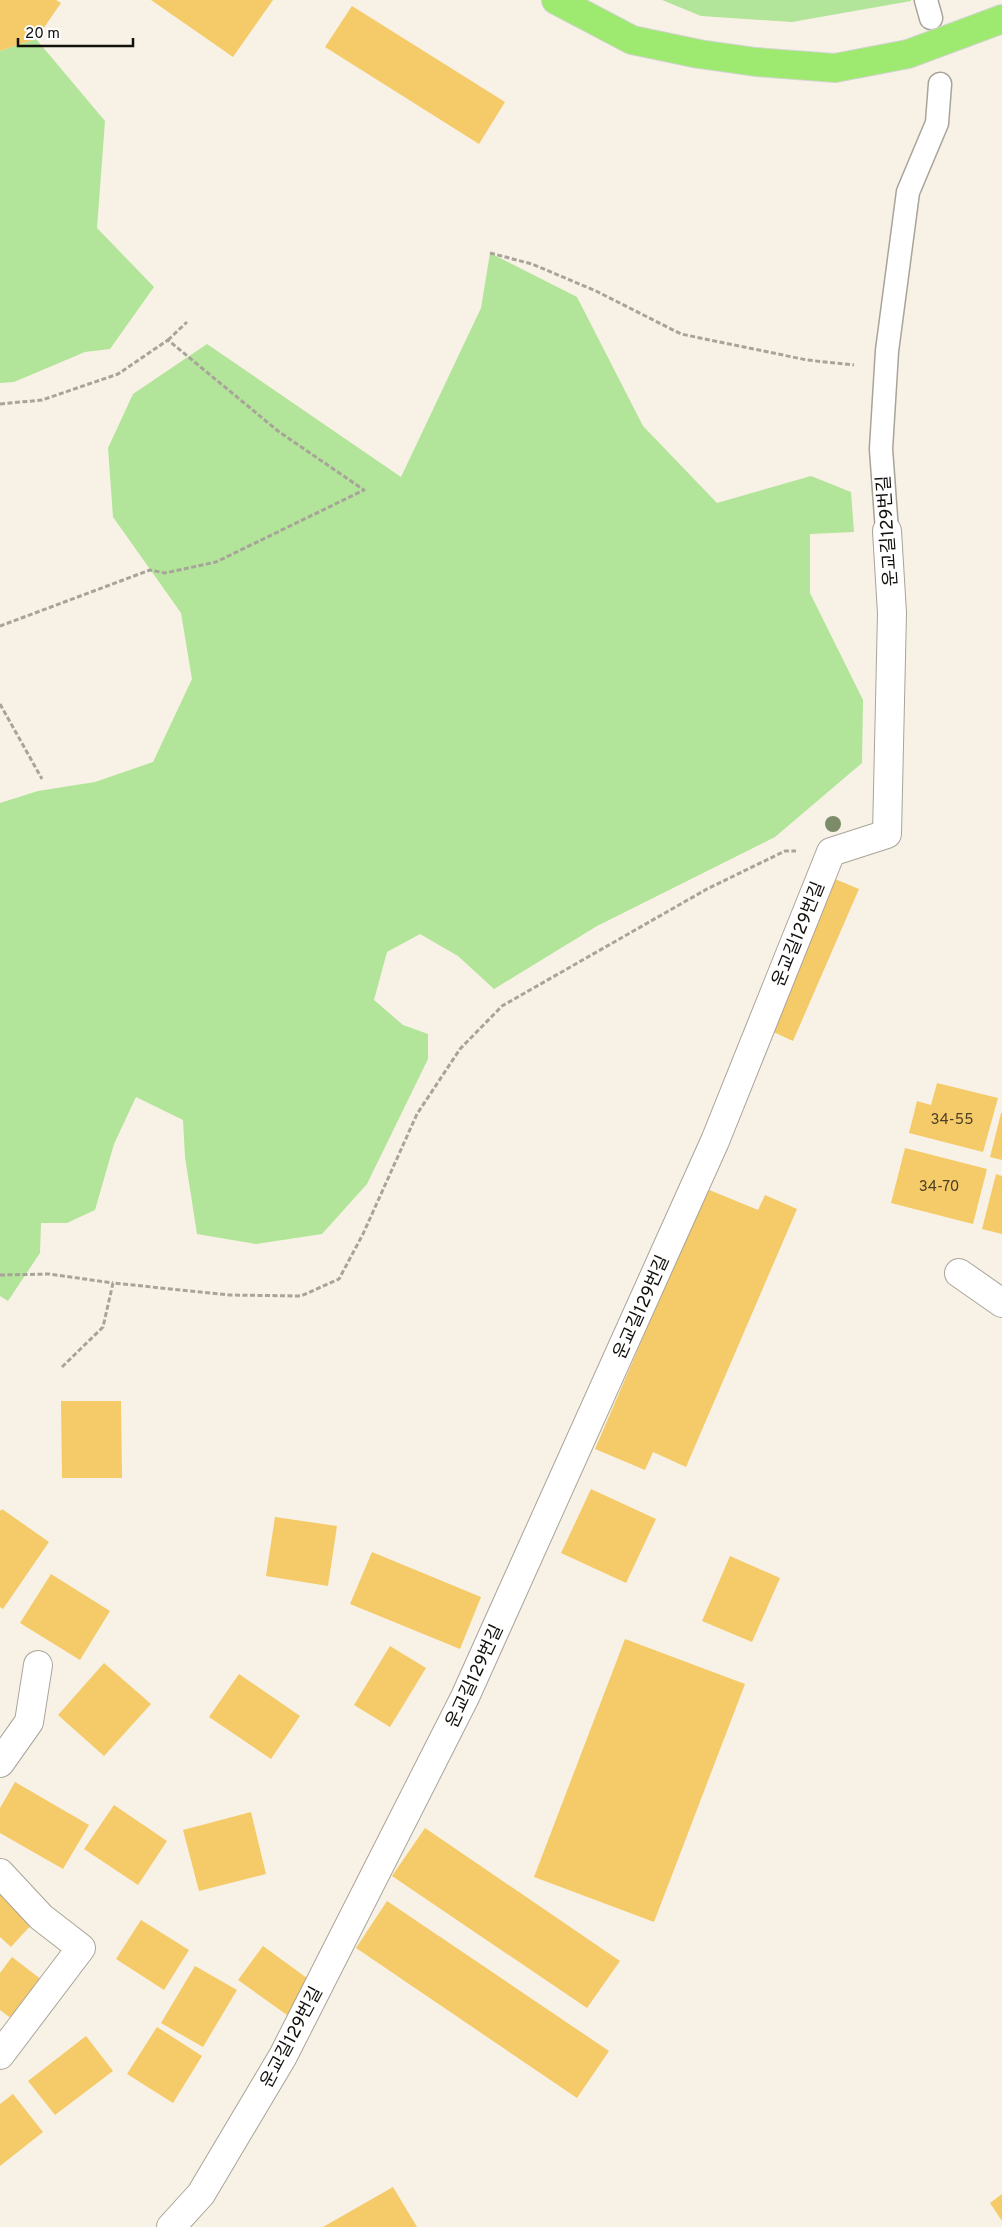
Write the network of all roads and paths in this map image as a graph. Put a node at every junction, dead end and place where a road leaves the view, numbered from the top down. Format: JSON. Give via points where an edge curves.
{"nodes":[{"id":1,"x":556,"y":0,"type":"edge"},
{"id":2,"x":1002,"y":19,"type":"edge"},
{"id":3,"x":940,"y":84,"type":"dead end"},
{"id":4,"x":490,"y":253,"type":"dead end"},
{"id":5,"x":187,"y":322,"type":"dead end"},
{"id":6,"x":168,"y":340,"type":"junction"},
{"id":7,"x":886,"y":360,"type":"junction"},
{"id":8,"x":0,"y":404,"type":"edge"},
{"id":9,"x":887,"y":531,"type":"joint"},
{"id":10,"x":0,"y":626,"type":"edge"},
{"id":11,"x":0,"y":704,"type":"edge"},
{"id":12,"x":42,"y":780,"type":"dead end"},
{"id":13,"x":831,"y":852,"type":"junction"},
{"id":14,"x":959,"y":1273,"type":"dead end"},
{"id":15,"x":0,"y":1275,"type":"edge"},
{"id":16,"x":112,"y":1283,"type":"junction"},
{"id":17,"x":1002,"y":1303,"type":"edge"},
{"id":18,"x":62,"y":1368,"type":"dead end"},
{"id":19,"x":38,"y":1665,"type":"dead end"},
{"id":20,"x":0,"y":1763,"type":"edge"},
{"id":21,"x":0,"y":1873,"type":"edge"},
{"id":22,"x":0,"y":2055,"type":"edge"},
{"id":23,"x":171,"y":2227,"type":"edge"}],
"edges":[{"from":1,"to":2,"type":"highway","via":[[632,40],[756,62],[835,68],[908,54]]},
{"from":3,"to":7,"type":"lane","name":"운교길129번길","via":[[937,123],[908,192]]},
{"from":4,"to":7,"type":"path","via":[[548,270],[681,334],[807,360]]},
{"from":5,"to":6,"type":"path"},
{"from":6,"to":8,"type":"path","via":[[118,374],[42,400]]},
{"from":6,"to":10,"type":"path","via":[[278,431],[364,490],[216,562],[165,573],[150,570]]},
{"from":7,"to":9,"type":"lane","name":"운교길129번길","via":[[882,449]]},
{"from":9,"to":13,"type":"street","name":"운교길129번길","via":[[892,613],[887,834]]},
{"from":11,"to":12,"type":"path"},
{"from":13,"to":16,"type":"path","via":[[785,851],[707,889],[502,1006],[460,1049],[417,1114],[339,1279],[301,1296],[229,1295]]},
{"from":13,"to":23,"type":"street","name":"운교길129번길","via":[[715,1142],[465,1697],[283,2056],[201,2194]]},
{"from":14,"to":17,"type":"street"},
{"from":15,"to":16,"type":"path","via":[[49,1274]]},
{"from":16,"to":18,"type":"path","via":[[103,1327]]},
{"from":19,"to":20,"type":"street","via":[[29,1722]]},
{"from":21,"to":22,"type":"street","via":[[41,1917],[81,1948]]}]}
